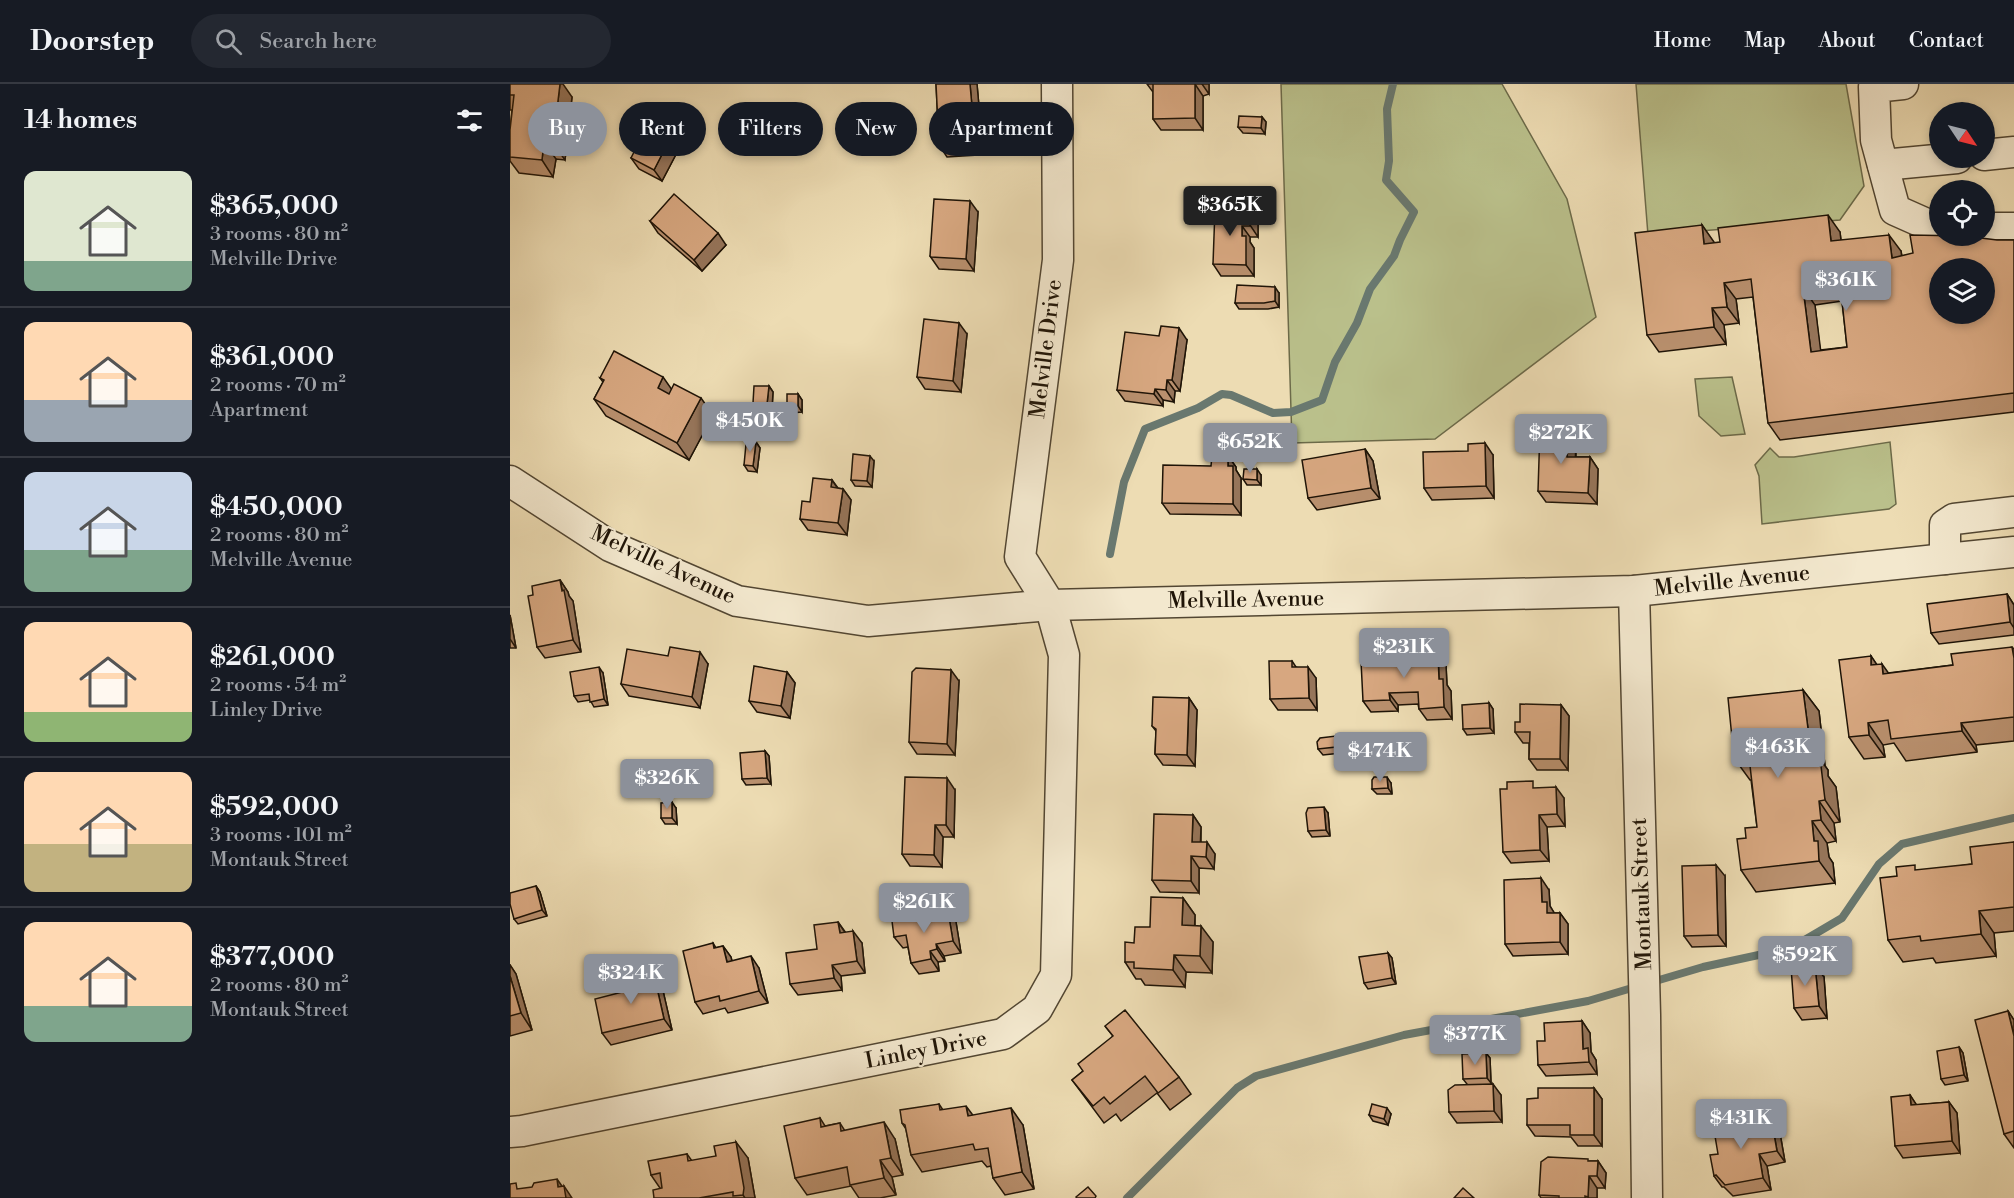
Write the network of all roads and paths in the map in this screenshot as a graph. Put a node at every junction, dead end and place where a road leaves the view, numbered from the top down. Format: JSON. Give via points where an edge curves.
{"nodes":[{"id":1,"x":1057,"y":84,"type":"edge"},
{"id":2,"x":1903,"y":84,"type":"edge"},
{"id":3,"x":2014,"y":152,"type":"edge"},
{"id":4,"x":1995,"y":154,"type":"edge"},
{"id":5,"x":1929,"y":161,"type":"edge"},
{"id":6,"x":1883,"y":165,"type":"junction"},
{"id":7,"x":1929,"y":225,"type":"edge"},
{"id":8,"x":1995,"y":228,"type":"edge"},
{"id":9,"x":2014,"y":228,"type":"edge"},
{"id":10,"x":510,"y":481,"type":"edge"},
{"id":11,"x":2014,"y":512,"type":"edge"},
{"id":12,"x":2014,"y":552,"type":"edge"},
{"id":13,"x":1945,"y":559,"type":"junction"},
{"id":14,"x":1634,"y":591,"type":"junction"},
{"id":15,"x":1050,"y":605,"type":"junction"},
{"id":16,"x":510,"y":1132,"type":"edge"},
{"id":17,"x":1647,"y":1198,"type":"edge"}],
"edges":[{"from":1,"to":15,"type":"street","name":"Melville Drive","via":[[1058,260],[1020,557]]},
{"from":2,"to":6,"type":"street","via":[[1874,87],[1876,140]]},
{"from":3,"to":4,"type":"street"},
{"from":5,"to":6,"type":"street"},
{"from":6,"to":7,"type":"street","via":[[1895,210]]},
{"from":8,"to":9,"type":"street"},
{"from":10,"to":15,"type":"street","name":"Melville Avenue","via":[[610,546],[737,601],[868,621]]},
{"from":11,"to":13,"type":"street","via":[[1954,519],[1945,525]]},
{"from":12,"to":13,"type":"street","name":"Melville Avenue"},
{"from":13,"to":14,"type":"street","name":"Melville Avenue"},
{"from":14,"to":15,"type":"street","name":"Melville Avenue"},
{"from":14,"to":17,"type":"street","name":"Montauk Street"},
{"from":15,"to":16,"type":"street","name":"Linley Drive","via":[[1064,655],[1056,975],[1037,1009],[1003,1034]]}]}
